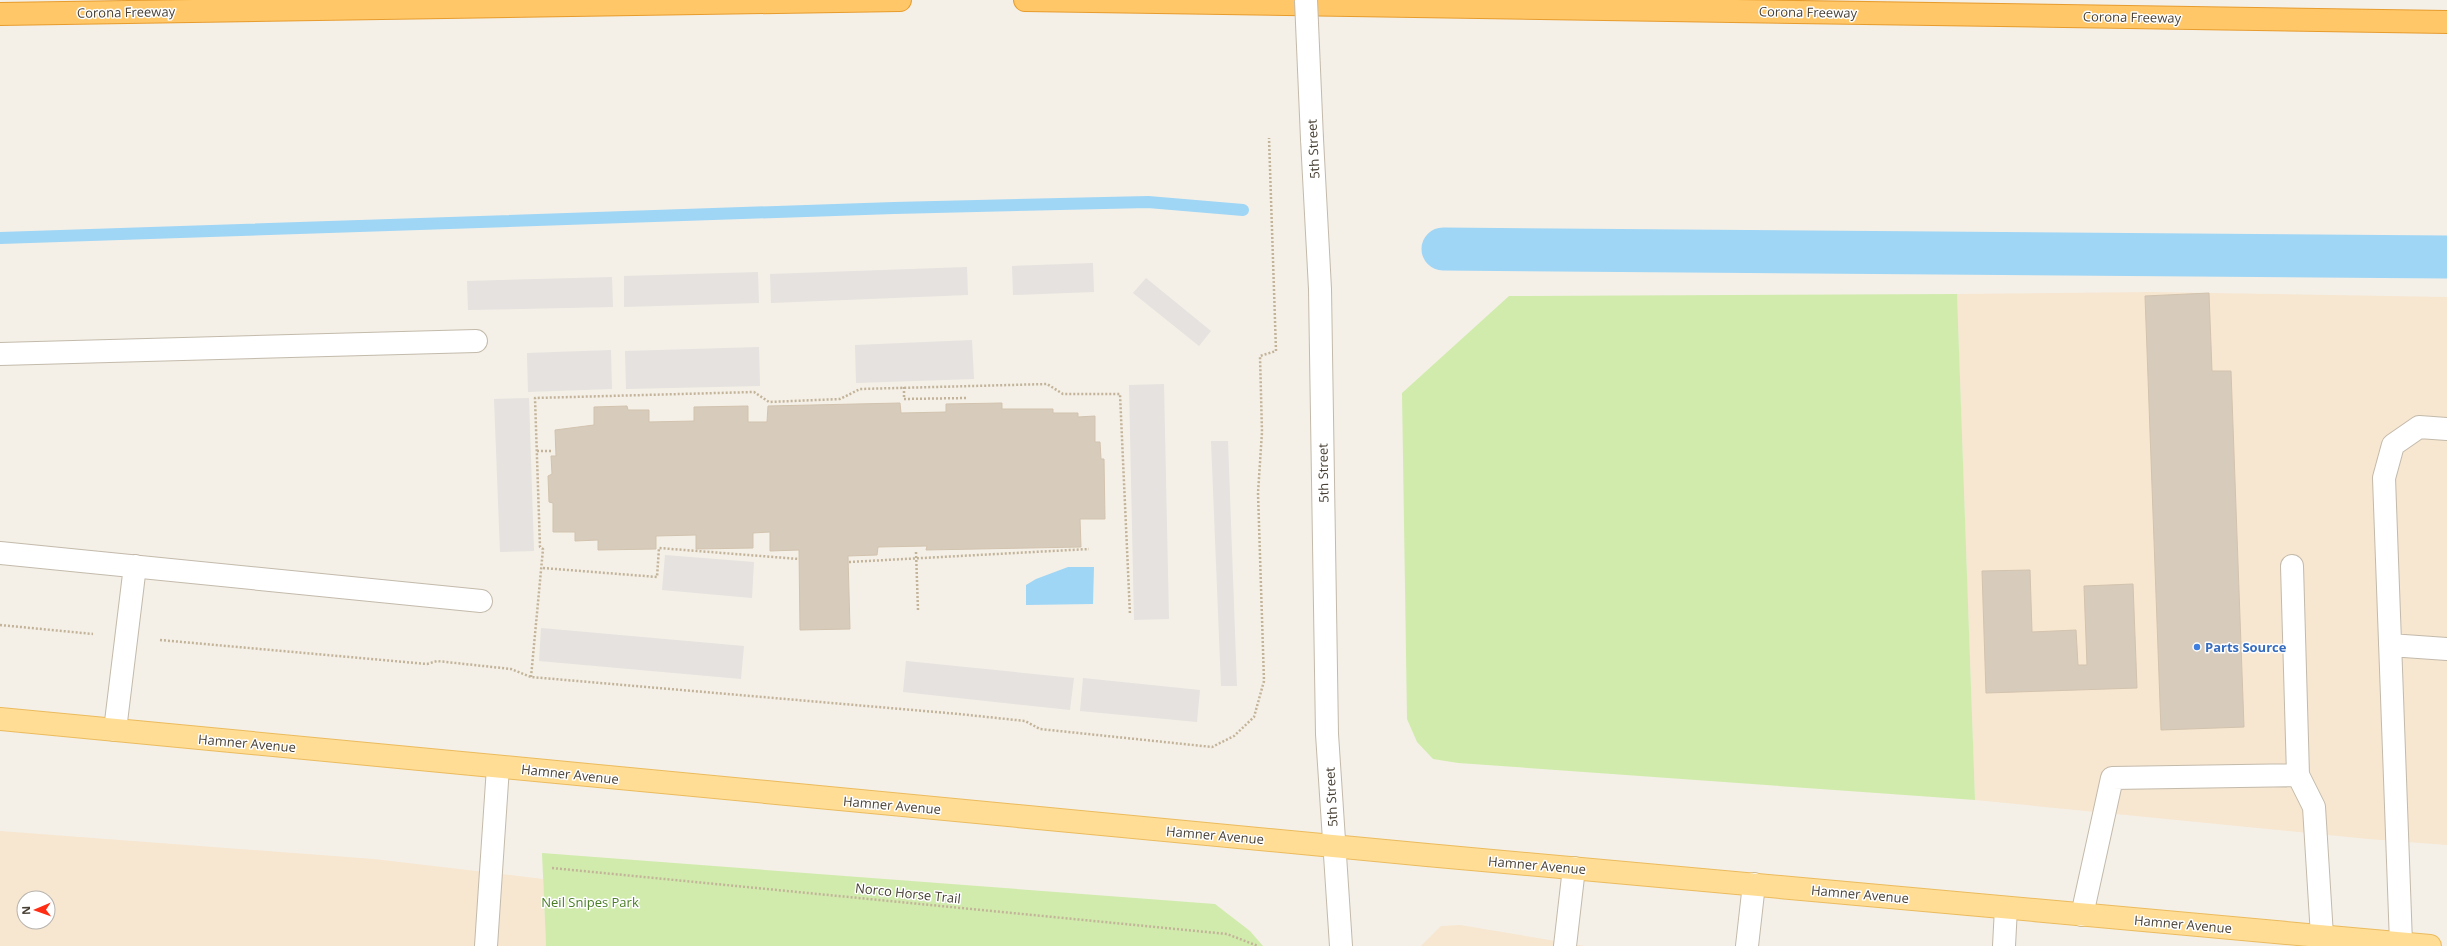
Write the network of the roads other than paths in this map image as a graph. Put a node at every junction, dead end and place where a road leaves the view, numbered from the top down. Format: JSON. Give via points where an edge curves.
{"nodes":[{"id":1,"x":900,"y":0,"type":"edge"},
{"id":2,"x":1024,"y":0,"type":"edge"},
{"id":3,"x":1306,"y":0,"type":"edge"},
{"id":4,"x":0,"y":14,"type":"edge"},
{"id":5,"x":2447,"y":22,"type":"edge"},
{"id":6,"x":476,"y":341,"type":"dead end"},
{"id":7,"x":0,"y":354,"type":"edge"},
{"id":8,"x":2447,"y":429,"type":"edge"},
{"id":9,"x":0,"y":553,"type":"edge"},
{"id":10,"x":135,"y":566,"type":"junction"},
{"id":11,"x":2292,"y":566,"type":"dead end"},
{"id":12,"x":481,"y":601,"type":"dead end"},
{"id":13,"x":2390,"y":645,"type":"junction"},
{"id":14,"x":2447,"y":649,"type":"edge"},
{"id":15,"x":0,"y":719,"type":"edge"},
{"id":16,"x":115,"y":730,"type":"junction"},
{"id":17,"x":498,"y":767,"type":"junction"},
{"id":18,"x":2298,"y":775,"type":"junction"},
{"id":19,"x":1334,"y":846,"type":"junction"},
{"id":20,"x":1574,"y":868,"type":"junction"},
{"id":21,"x":1754,"y":884,"type":"junction"},
{"id":22,"x":2006,"y":908,"type":"junction"},
{"id":23,"x":2082,"y":915,"type":"junction"},
{"id":24,"x":2322,"y":936,"type":"junction"},
{"id":25,"x":2401,"y":943,"type":"junction"},
{"id":26,"x":486,"y":946,"type":"edge"},
{"id":27,"x":1341,"y":946,"type":"edge"},
{"id":28,"x":1565,"y":946,"type":"edge"},
{"id":29,"x":1747,"y":946,"type":"edge"},
{"id":30,"x":2004,"y":946,"type":"edge"},
{"id":31,"x":2430,"y":946,"type":"edge"}],
"edges":[{"from":1,"to":4,"type":"highway","name":"Corona Freeway"},
{"from":2,"to":5,"type":"highway","name":"Corona Freeway"},
{"from":3,"to":19,"type":"street","name":"5th Street","bridge":true,"via":[[1320,289],[1327,734]]},
{"from":6,"to":7,"type":"street"},
{"from":8,"to":13,"type":"street","via":[[2419,427],[2393,445],[2384,478]]},
{"from":9,"to":10,"type":"street"},
{"from":10,"to":12,"type":"street"},
{"from":10,"to":16,"type":"street"},
{"from":11,"to":18,"type":"street"},
{"from":13,"to":14,"type":"street"},
{"from":13,"to":25,"type":"street"},
{"from":15,"to":16,"type":"main road","name":"Hamner Avenue"},
{"from":16,"to":17,"type":"main road","name":"Hamner Avenue"},
{"from":17,"to":19,"type":"main road","name":"Hamner Avenue"},
{"from":17,"to":26,"type":"street"},
{"from":18,"to":23,"type":"street","via":[[2112,778]]},
{"from":18,"to":24,"type":"street","via":[[2314,807]]},
{"from":19,"to":20,"type":"main road","name":"Hamner Avenue"},
{"from":19,"to":27,"type":"street","name":"5th Street"},
{"from":20,"to":21,"type":"main road","name":"Hamner Avenue"},
{"from":20,"to":28,"type":"street"},
{"from":21,"to":22,"type":"main road","name":"Hamner Avenue"},
{"from":21,"to":29,"type":"street"},
{"from":22,"to":23,"type":"main road","name":"Hamner Avenue"},
{"from":22,"to":30,"type":"street"},
{"from":23,"to":24,"type":"main road","name":"Hamner Avenue"},
{"from":24,"to":25,"type":"main road","name":"Hamner Avenue"},
{"from":25,"to":31,"type":"main road","name":"Hamner Avenue"}]}
